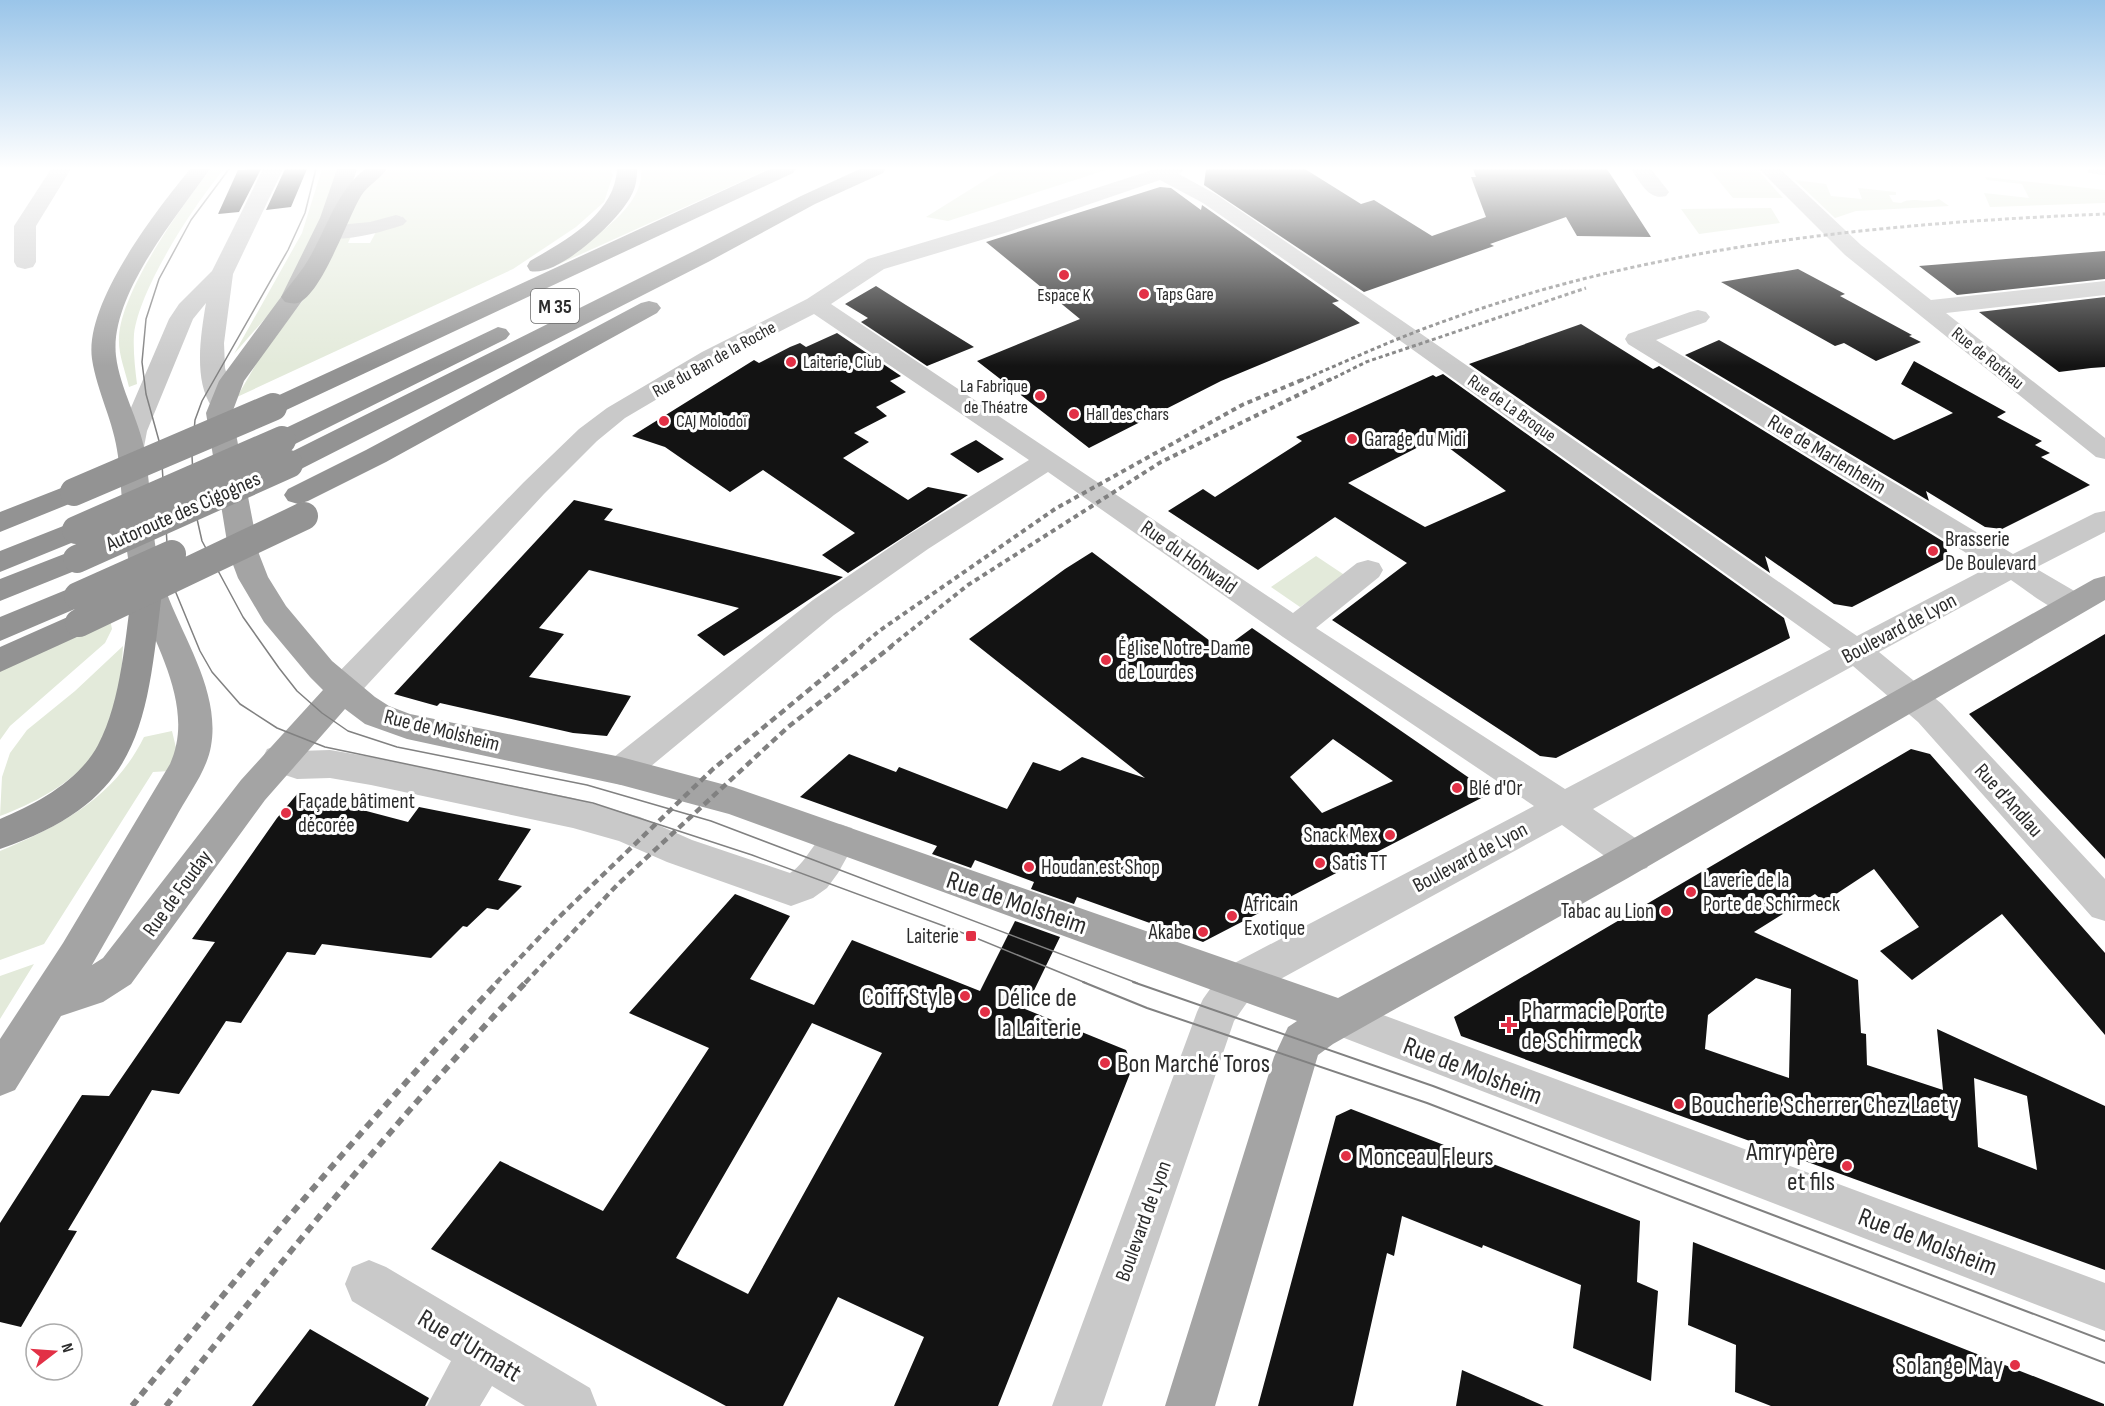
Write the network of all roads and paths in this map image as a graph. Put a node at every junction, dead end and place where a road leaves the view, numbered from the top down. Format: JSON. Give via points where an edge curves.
{"nodes":[{"id":1,"x":25,"y":235,"type":"edge"},
{"id":2,"x":152,"y":235,"type":"edge"},
{"id":3,"x":241,"y":235,"type":"edge"},
{"id":4,"x":328,"y":235,"type":"edge"},
{"id":5,"x":583,"y":235,"type":"edge"},
{"id":6,"x":644,"y":235,"type":"edge"},
{"id":7,"x":697,"y":235,"type":"edge"},
{"id":8,"x":742,"y":235,"type":"edge"},
{"id":9,"x":785,"y":235,"type":"edge"},
{"id":10,"x":974,"y":235,"type":"edge"},
{"id":11,"x":1261,"y":235,"type":"edge"},
{"id":12,"x":1837,"y":235,"type":"edge"},
{"id":13,"x":24,"y":262,"type":"dead end"},
{"id":14,"x":222,"y":274,"type":"junction"},
{"id":15,"x":2105,"y":288,"type":"edge"},
{"id":16,"x":815,"y":304,"type":"junction"},
{"id":17,"x":1926,"y":308,"type":"junction"},
{"id":18,"x":1698,"y":317,"type":"dead end"},
{"id":19,"x":299,"y":394,"type":"junction"},
{"id":20,"x":221,"y":402,"type":"junction"},
{"id":21,"x":131,"y":447,"type":"junction"},
{"id":22,"x":2105,"y":451,"type":"edge"},
{"id":23,"x":286,"y":452,"type":"junction"},
{"id":24,"x":1047,"y":461,"type":"junction"},
{"id":25,"x":2105,"y":520,"type":"edge"},
{"id":26,"x":0,"y":523,"type":"edge"},
{"id":27,"x":76,"y":544,"type":"junction"},
{"id":28,"x":0,"y":562,"type":"edge"},
{"id":29,"x":2012,"y":567,"type":"junction"},
{"id":30,"x":1368,"y":570,"type":"dead end"},
{"id":31,"x":148,"y":584,"type":"junction"},
{"id":32,"x":2105,"y":585,"type":"edge"},
{"id":33,"x":0,"y":591,"type":"edge"},
{"id":34,"x":2072,"y":604,"type":"junction"},
{"id":35,"x":79,"y":610,"type":"junction"},
{"id":36,"x":1294,"y":629,"type":"junction"},
{"id":37,"x":0,"y":630,"type":"edge"},
{"id":38,"x":1856,"y":651,"type":"junction"},
{"id":39,"x":0,"y":660,"type":"edge"},
{"id":40,"x":343,"y":689,"type":"junction"},
{"id":41,"x":1912,"y":696,"type":"junction"},
{"id":42,"x":279,"y":759,"type":"junction"},
{"id":43,"x":621,"y":771,"type":"junction"},
{"id":44,"x":1564,"y":807,"type":"junction"},
{"id":45,"x":4,"y":833,"type":"edge"},
{"id":46,"x":839,"y":839,"type":"junction"},
{"id":47,"x":1634,"y":857,"type":"junction"},
{"id":48,"x":2105,"y":905,"type":"edge"},
{"id":49,"x":1239,"y":981,"type":"junction"},
{"id":50,"x":47,"y":1002,"type":"junction"},
{"id":51,"x":1340,"y":1018,"type":"junction"},
{"id":52,"x":0,"y":1076,"type":"edge"},
{"id":53,"x":369,"y":1284,"type":"dead end"},
{"id":54,"x":2105,"y":1307,"type":"edge"},
{"id":55,"x":483,"y":1353,"type":"junction"},
{"id":56,"x":452,"y":1406,"type":"edge"},
{"id":57,"x":572,"y":1406,"type":"edge"},
{"id":58,"x":1077,"y":1406,"type":"edge"},
{"id":59,"x":1190,"y":1406,"type":"edge"}],
"edges":[{"from":1,"to":13,"type":"street"},
{"from":2,"to":21,"type":"main road","via":[[112,309],[105,333],[105,356]]},
{"from":3,"to":14,"type":"street"},
{"from":4,"to":20,"type":"main road","via":[[293,297],[239,369]]},
{"from":5,"to":19,"type":"highway","via":[[544,262]]},
{"from":6,"to":19,"type":"highway"},
{"from":7,"to":23,"type":"highway","number":"M 35","via":[[529,319]]},
{"from":8,"to":23,"type":"highway","number":"M 35"},
{"from":9,"to":35,"type":"highway","bridge":true,"via":[[502,387],[403,463]]},
{"from":10,"to":16,"type":"street","name":"Rue du Ban de la Roche","via":[[876,264]]},
{"from":11,"to":38,"type":"street","name":"Rue de La Broque"},
{"from":12,"to":17,"type":"street","name":"Rue de Rothau"},
{"from":14,"to":20,"type":"street","via":[[212,342]]},
{"from":14,"to":21,"type":"street","via":[[181,319],[134,430]]},
{"from":15,"to":17,"type":"street"},
{"from":16,"to":24,"type":"street","name":"Rue du Hohwald"},
{"from":16,"to":40,"type":"street","name":"Rue du Ban de la Roche","via":[[711,357],[616,413],[588,435]]},
{"from":17,"to":22,"type":"street","name":"Rue de Rothau"},
{"from":18,"to":29,"type":"street","name":"Rue de Marlenheim","via":[[1637,339]]},
{"from":19,"to":26,"type":"highway","bridge":true},
{"from":20,"to":40,"type":"main road","name":"Rue de Molsheim","via":[[219,413],[244,554],[253,578],[275,614]]},
{"from":21,"to":31,"type":"main road","via":[[141,553]]},
{"from":23,"to":27,"type":"highway","name":"Autoroute des Cigognes","number":"M 35","bridge":true},
{"from":24,"to":36,"type":"street","name":"Rue du Hohwald"},
{"from":24,"to":43,"type":"street","via":[[854,586]]},
{"from":25,"to":29,"type":"street","name":"Boulevard de Lyon"},
{"from":27,"to":28,"type":"highway","number":"M 35"},
{"from":27,"to":33,"type":"highway","number":"M 35"},
{"from":29,"to":34,"type":"street","name":"Rue de Marlenheim"},
{"from":29,"to":38,"type":"street","name":"Boulevard de Lyon"},
{"from":30,"to":36,"type":"street"},
{"from":31,"to":45,"type":"highway","via":[[128,707],[112,752],[101,769],[63,803]]},
{"from":31,"to":50,"type":"main road","via":[[184,674],[194,718],[194,745],[179,781]]},
{"from":32,"to":34,"type":"main road"},
{"from":34,"to":41,"type":"main road"},
{"from":35,"to":37,"type":"highway"},
{"from":35,"to":39,"type":"highway"},
{"from":36,"to":44,"type":"street","name":"Rue du Hohwald"},
{"from":38,"to":41,"type":"street","name":"Rue de La Broque"},
{"from":38,"to":44,"type":"street","name":"Boulevard de Lyon"},
{"from":40,"to":42,"type":"main road","name":"Rue de Fouday"},
{"from":40,"to":43,"type":"main road","name":"Rue de Molsheim","via":[[377,715],[406,726]]},
{"from":41,"to":47,"type":"main road"},
{"from":41,"to":48,"type":"street","name":"Rue d'Andlau"},
{"from":42,"to":46,"type":"street","via":[[297,765],[330,764],[371,771],[573,813],[627,828],[791,890],[803,887],[814,877]]},
{"from":42,"to":50,"type":"main road","name":"Rue de Fouday","via":[[117,971],[90,989]]},
{"from":43,"to":46,"type":"main road","name":"Rue de Molsheim","via":[[733,801]]},
{"from":44,"to":47,"type":"street","name":"Rue du Hohwald"},
{"from":44,"to":49,"type":"street","name":"Boulevard de Lyon"},
{"from":46,"to":49,"type":"main road","name":"Rue de Molsheim"},
{"from":47,"to":51,"type":"main road"},
{"from":49,"to":51,"type":"main road","name":"Rue de Molsheim"},
{"from":49,"to":58,"type":"street","name":"Boulevard de Lyon","via":[[1217,1012]]},
{"from":50,"to":52,"type":"main road"},
{"from":51,"to":54,"type":"street","name":"Rue de Molsheim"},
{"from":51,"to":59,"type":"main road","via":[[1303,1041],[1295,1058]]},
{"from":53,"to":55,"type":"street","name":"Rue d'Urmatt"},
{"from":55,"to":56,"type":"street"},
{"from":55,"to":57,"type":"street","name":"Rue d'Urmatt"}]}
